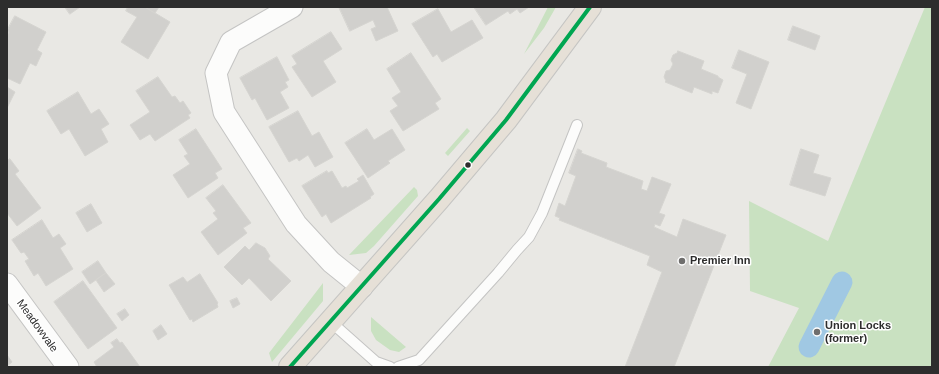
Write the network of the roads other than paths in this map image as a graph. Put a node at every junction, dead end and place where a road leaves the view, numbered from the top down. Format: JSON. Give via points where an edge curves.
{"nodes":[{"id":1,"x":292,"y":7,"type":"edge"},
{"id":2,"x":590,"y":7,"type":"edge"},
{"id":3,"x":577,"y":125,"type":"dead end"},
{"id":4,"x":7,"y":284,"type":"edge"},
{"id":5,"x":362,"y":287,"type":"junction"},
{"id":6,"x":331,"y":322,"type":"junction"},
{"id":7,"x":68,"y":367,"type":"edge"},
{"id":8,"x":290,"y":367,"type":"edge"},
{"id":9,"x":390,"y":367,"type":"edge"},
{"id":10,"x":398,"y":367,"type":"edge"}],
"edges":[{"from":1,"to":5,"type":"street","via":[[231,42],[216,73],[224,112],[296,224],[331,262]]},
{"from":2,"to":5,"type":"highway","via":[[506,120],[440,200]]},
{"from":3,"to":10,"type":"lane","via":[[530,237],[419,360]]},
{"from":4,"to":7,"type":"street","name":"Meadowvale"},
{"from":5,"to":6,"type":"highway"},
{"from":6,"to":8,"type":"highway"},
{"from":6,"to":9,"type":"lane","via":[[376,362]]}]}
